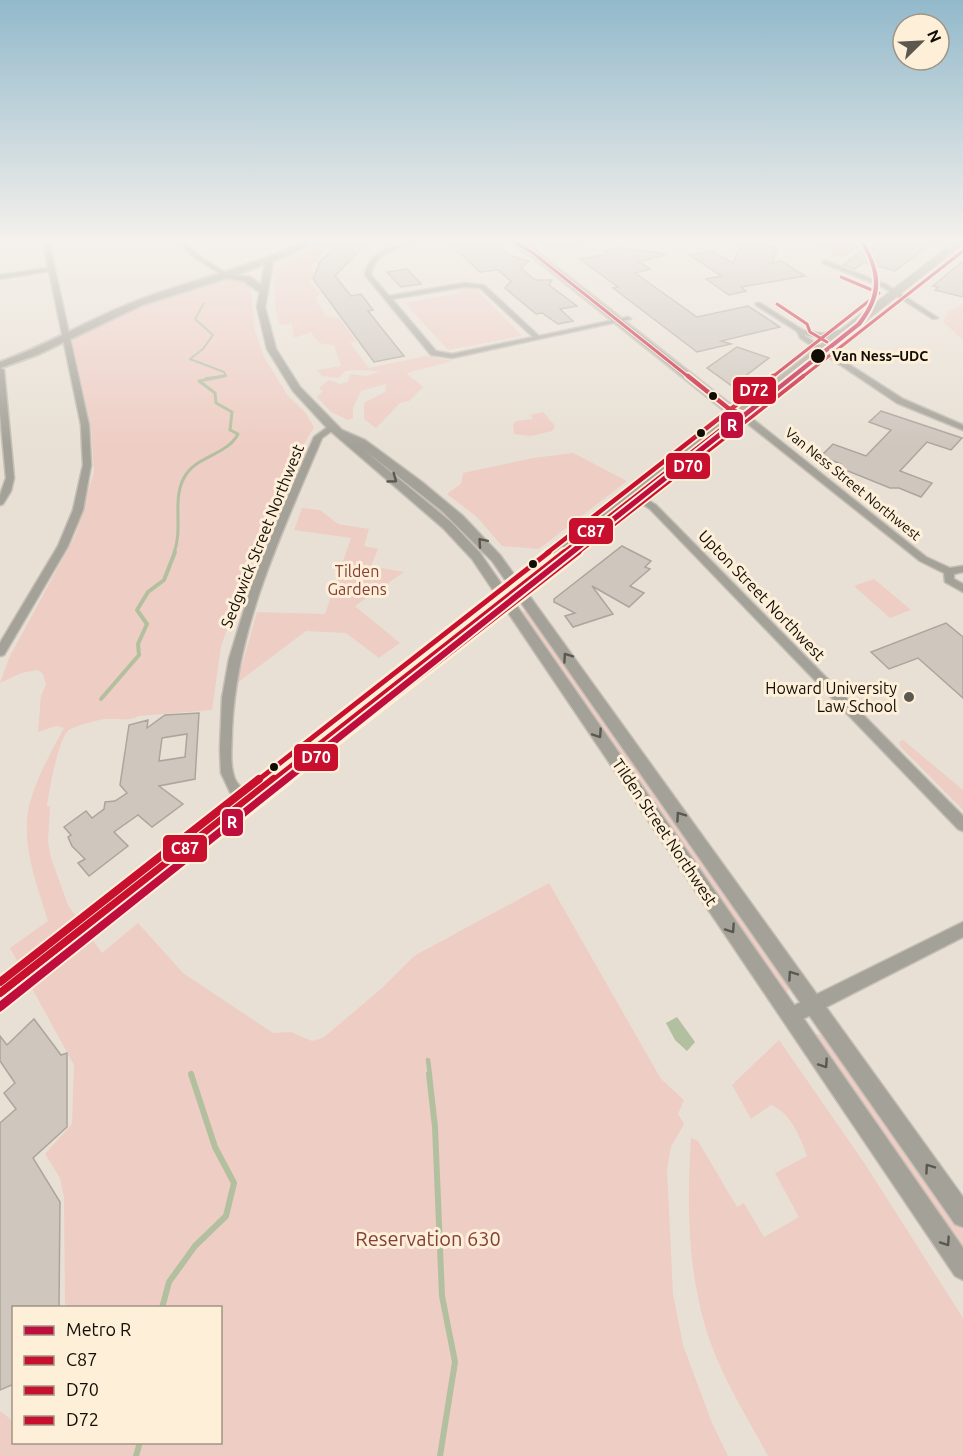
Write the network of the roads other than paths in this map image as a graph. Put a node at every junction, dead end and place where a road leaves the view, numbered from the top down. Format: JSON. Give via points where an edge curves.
{"nodes":[{"id":1,"x":60,"y":310,"type":"edge"},
{"id":2,"x":125,"y":310,"type":"edge"},
{"id":3,"x":263,"y":310,"type":"edge"},
{"id":4,"x":396,"y":310,"type":"edge"},
{"id":5,"x":508,"y":310,"type":"edge"},
{"id":6,"x":610,"y":310,"type":"edge"},
{"id":7,"x":612,"y":310,"type":"edge"},
{"id":8,"x":767,"y":310,"type":"edge"},
{"id":9,"x":873,"y":310,"type":"edge"},
{"id":10,"x":921,"y":310,"type":"edge"},
{"id":11,"x":935,"y":318,"type":"dead end"},
{"id":12,"x":624,"y":320,"type":"junction"},
{"id":13,"x":801,"y":331,"type":"junction"},
{"id":14,"x":845,"y":332,"type":"junction"},
{"id":15,"x":66,"y":338,"type":"junction"},
{"id":16,"x":538,"y":338,"type":"junction"},
{"id":17,"x":822,"y":350,"type":"junction"},
{"id":18,"x":0,"y":365,"type":"edge"},
{"id":19,"x":0,"y":370,"type":"edge"},
{"id":20,"x":741,"y":414,"type":"junction"},
{"id":21,"x":2,"y":419,"type":"edge"},
{"id":22,"x":332,"y":428,"type":"junction"},
{"id":23,"x":963,"y":428,"type":"edge"},
{"id":24,"x":636,"y":496,"type":"junction"},
{"id":25,"x":440,"y":500,"type":"junction"},
{"id":26,"x":0,"y":502,"type":"edge"},
{"id":27,"x":428,"y":506,"type":"junction"},
{"id":28,"x":963,"y":569,"type":"edge"},
{"id":29,"x":949,"y":571,"type":"junction"},
{"id":30,"x":963,"y":589,"type":"edge"},
{"id":31,"x":512,"y":593,"type":"junction"},
{"id":32,"x":14,"y":625,"type":"junction"},
{"id":33,"x":0,"y":631,"type":"edge"},
{"id":34,"x":0,"y":652,"type":"edge"},
{"id":35,"x":246,"y":800,"type":"junction"},
{"id":36,"x":963,"y":825,"type":"edge"},
{"id":37,"x":963,"y":929,"type":"edge"},
{"id":38,"x":0,"y":993,"type":"edge"},
{"id":39,"x":814,"y":1005,"type":"junction"},
{"id":40,"x":791,"y":1016,"type":"junction"},
{"id":41,"x":963,"y":1216,"type":"edge"},
{"id":42,"x":963,"y":1268,"type":"edge"}],
"edges":[{"from":1,"to":15,"type":"street"},
{"from":2,"to":15,"type":"main road"},
{"from":3,"to":22,"type":"street","name":"Tilden Street Northwest","via":[[278,360],[300,394]]},
{"from":4,"to":16,"type":"street","via":[[432,352],[440,355],[452,356]]},
{"from":5,"to":16,"type":"street"},
{"from":6,"to":12,"type":"main road","name":"Van Ness Street Northwest"},
{"from":7,"to":12,"type":"main road","name":"Van Ness Street Northwest"},
{"from":8,"to":13,"type":"street"},
{"from":9,"to":14,"type":"main road"},
{"from":10,"to":11,"type":"street"},
{"from":12,"to":16,"type":"street"},
{"from":12,"to":20,"type":"main road","name":"Van Ness Street Northwest","via":[[728,408]]},
{"from":13,"to":14,"type":"main road","via":[[822,336]]},
{"from":13,"to":17,"type":"street","via":[[802,337]]},
{"from":14,"to":17,"type":"main road"},
{"from":15,"to":18,"type":"main road"},
{"from":15,"to":32,"type":"street","via":[[87,440],[86,478],[75,520],[63,546]]},
{"from":17,"to":20,"type":"main road"},
{"from":17,"to":23,"type":"street","via":[[900,401]]},
{"from":19,"to":21,"type":"street"},
{"from":20,"to":24,"type":"main road"},
{"from":20,"to":29,"type":"street","name":"Van Ness Street Northwest","via":[[923,559]]},
{"from":21,"to":26,"type":"street","via":[[10,480]]},
{"from":22,"to":25,"type":"street","name":"Tilden Street Northwest","via":[[359,440]]},
{"from":22,"to":27,"type":"street","name":"Tilden Street Northwest","one_way":true,"via":[[354,450]]},
{"from":22,"to":35,"type":"street","name":"Sedgwick Street Northwest","via":[[318,437],[255,588],[233,653],[226,758],[231,785]]},
{"from":24,"to":31,"type":"main road"},
{"from":24,"to":36,"type":"street","name":"Upton Street Northwest","via":[[655,509]]},
{"from":25,"to":27,"type":"street"},
{"from":31,"to":25,"type":"street","name":"Tilden Street Northwest","one_way":true,"via":[[482,541]]},
{"from":27,"to":31,"type":"street","name":"Tilden Street Northwest"},
{"from":28,"to":29,"type":"street"},
{"from":29,"to":30,"type":"street","name":"Van Ness Street Northwest","via":[[949,580]]},
{"from":31,"to":35,"type":"main road"},
{"from":39,"to":31,"type":"street","name":"Tilden Street Northwest","one_way":true},
{"from":31,"to":40,"type":"street","name":"Tilden Street Northwest","one_way":true},
{"from":32,"to":33,"type":"street"},
{"from":32,"to":34,"type":"street"},
{"from":35,"to":38,"type":"main road"},
{"from":37,"to":39,"type":"street"},
{"from":39,"to":40,"type":"street"},
{"from":41,"to":39,"type":"street","name":"Tilden Street Northwest","one_way":true},
{"from":40,"to":42,"type":"street","name":"Tilden Street Northwest","one_way":true}]}
